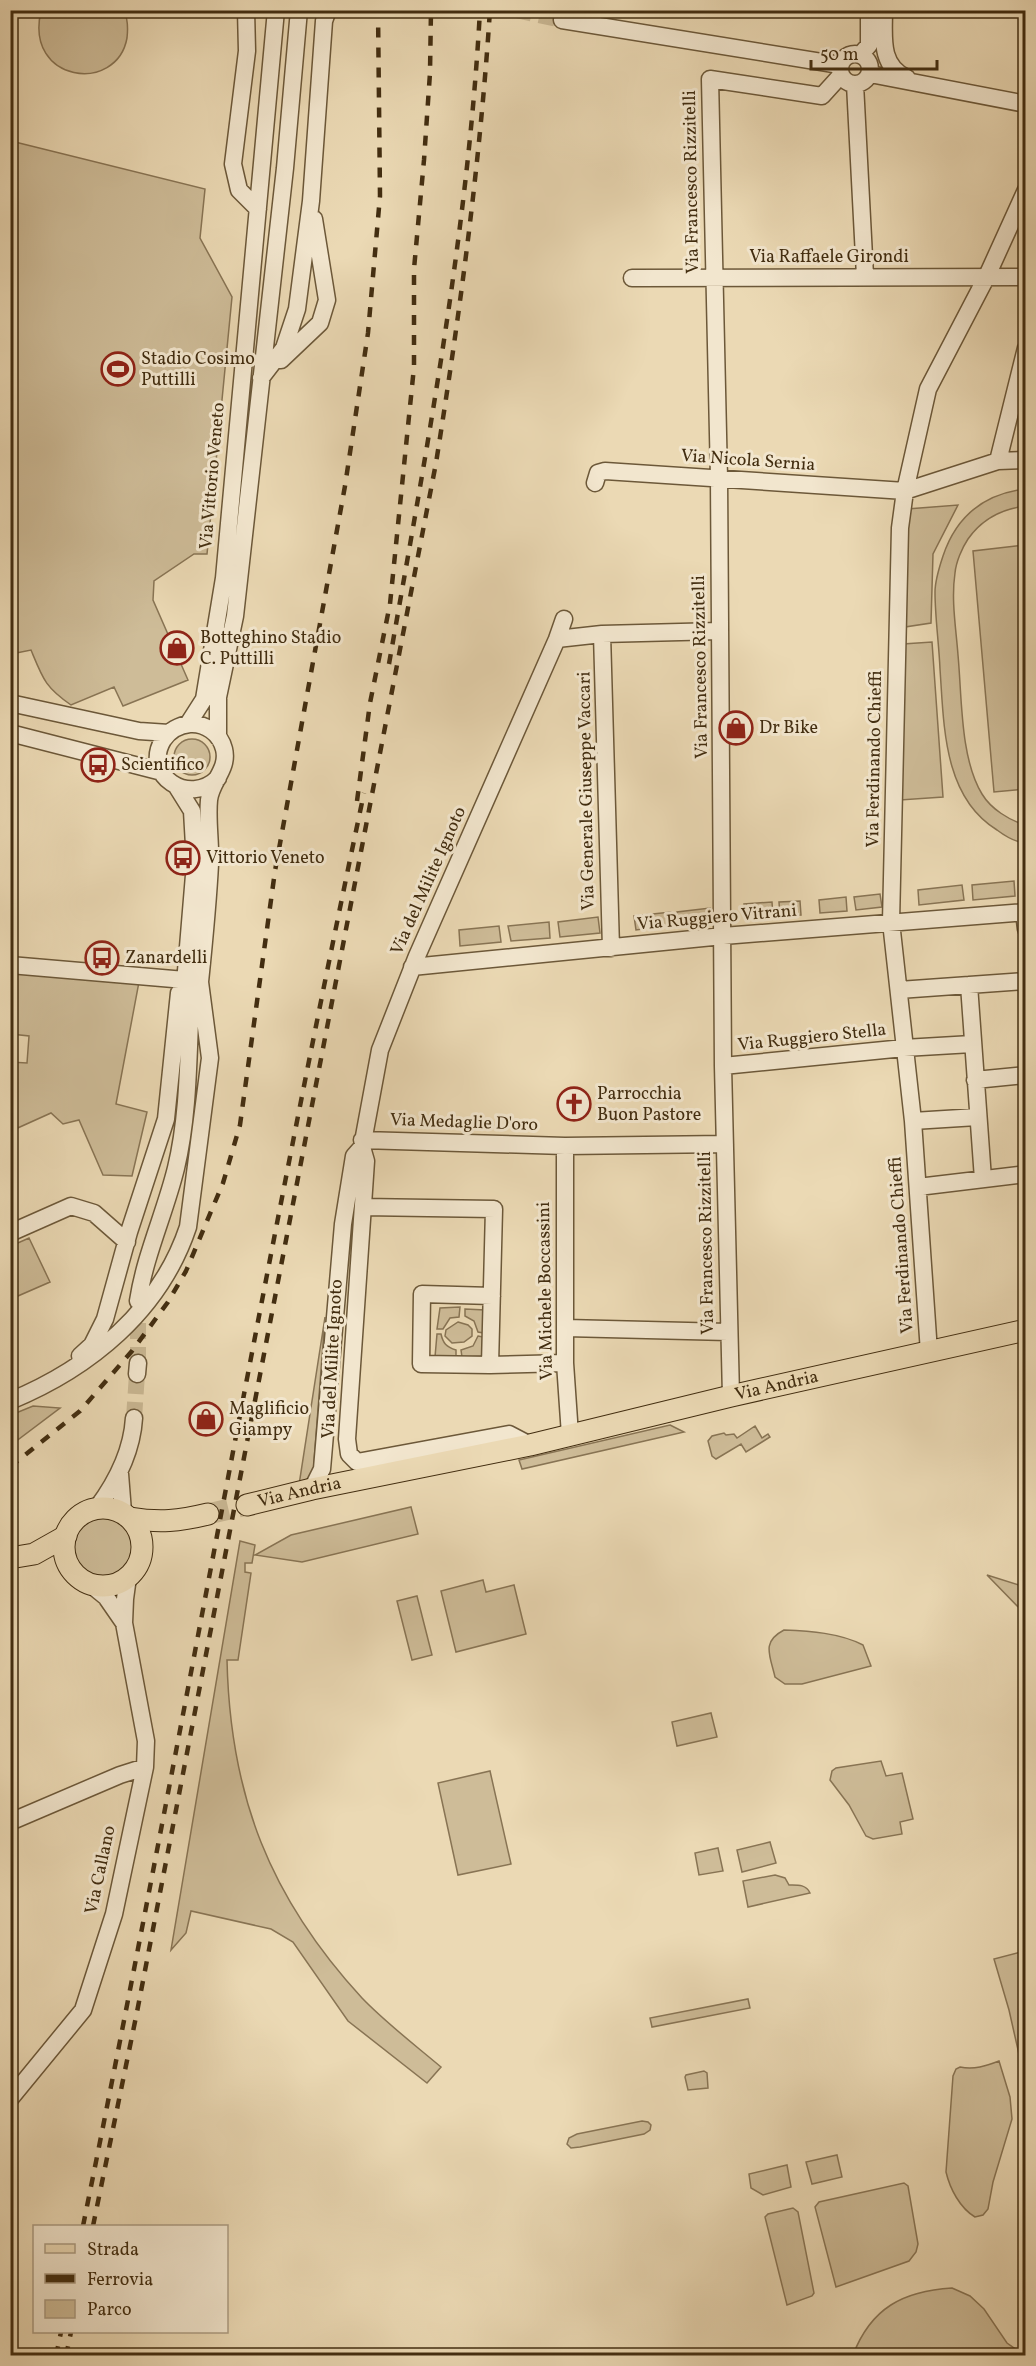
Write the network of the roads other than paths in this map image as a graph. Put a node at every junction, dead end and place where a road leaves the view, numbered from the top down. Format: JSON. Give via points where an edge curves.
{"nodes":[{"id":1,"x":246,"y":10,"type":"edge"},
{"id":2,"x":276,"y":10,"type":"edge"},
{"id":3,"x":299,"y":10,"type":"edge"},
{"id":4,"x":328,"y":10,"type":"edge"},
{"id":5,"x":869,"y":10,"type":"edge"},
{"id":6,"x":884,"y":10,"type":"edge"},
{"id":7,"x":562,"y":20,"type":"tunnel mouth"},
{"id":8,"x":861,"y":54,"type":"junction"},
{"id":9,"x":840,"y":70,"type":"junction"},
{"id":10,"x":870,"y":74,"type":"junction"},
{"id":11,"x":855,"y":84,"type":"junction"},
{"id":12,"x":919,"y":84,"type":"junction"},
{"id":13,"x":1026,"y":104,"type":"edge"},
{"id":14,"x":1026,"y":190,"type":"edge"},
{"id":15,"x":311,"y":201,"type":"junction"},
{"id":16,"x":258,"y":209,"type":"junction"},
{"id":17,"x":865,"y":276,"type":"junction"},
{"id":18,"x":987,"y":276,"type":"junction"},
{"id":19,"x":714,"y":277,"type":"junction"},
{"id":20,"x":1026,"y":277,"type":"edge"},
{"id":21,"x":632,"y":278,"type":"dead end"},
{"id":22,"x":1026,"y":348,"type":"edge"},
{"id":23,"x":261,"y":379,"type":"junction"},
{"id":24,"x":1026,"y":460,"type":"edge"},
{"id":25,"x":998,"y":461,"type":"junction"},
{"id":26,"x":718,"y":478,"type":"junction"},
{"id":27,"x":595,"y":483,"type":"dead end"},
{"id":28,"x":905,"y":491,"type":"junction"},
{"id":29,"x":564,"y":619,"type":"dead end"},
{"id":30,"x":720,"y":631,"type":"junction"},
{"id":31,"x":602,"y":634,"type":"junction"},
{"id":32,"x":558,"y":639,"type":"junction"},
{"id":33,"x":10,"y":703,"type":"edge"},
{"id":34,"x":188,"y":724,"type":"junction"},
{"id":35,"x":10,"y":733,"type":"edge"},
{"id":36,"x":168,"y":733,"type":"junction"},
{"id":37,"x":218,"y":736,"type":"junction"},
{"id":38,"x":162,"y":772,"type":"junction"},
{"id":39,"x":218,"y":778,"type":"junction"},
{"id":40,"x":177,"y":787,"type":"junction"},
{"id":41,"x":1025,"y":918,"type":"edge"},
{"id":42,"x":891,"y":922,"type":"junction"},
{"id":43,"x":723,"y":936,"type":"junction"},
{"id":44,"x":610,"y":948,"type":"junction"},
{"id":45,"x":10,"y":965,"type":"edge"},
{"id":46,"x":412,"y":967,"type":"junction"},
{"id":47,"x":1026,"y":981,"type":"edge"},
{"id":48,"x":969,"y":985,"type":"junction"},
{"id":49,"x":190,"y":986,"type":"junction"},
{"id":50,"x":899,"y":990,"type":"junction"},
{"id":51,"x":972,"y":1044,"type":"junction"},
{"id":52,"x":904,"y":1048,"type":"junction"},
{"id":53,"x":723,"y":1066,"type":"junction"},
{"id":54,"x":1026,"y":1075,"type":"edge"},
{"id":55,"x":975,"y":1080,"type":"junction"},
{"id":56,"x":977,"y":1117,"type":"junction"},
{"id":57,"x":913,"y":1121,"type":"junction"},
{"id":58,"x":362,"y":1143,"type":"junction"},
{"id":59,"x":725,"y":1144,"type":"junction"},
{"id":60,"x":565,"y":1146,"type":"junction"},
{"id":61,"x":1026,"y":1174,"type":"edge"},
{"id":62,"x":983,"y":1179,"type":"junction"},
{"id":63,"x":918,"y":1187,"type":"junction"},
{"id":64,"x":363,"y":1207,"type":"junction"},
{"id":65,"x":10,"y":1233,"type":"edge"},
{"id":66,"x":127,"y":1242,"type":"junction"},
{"id":67,"x":492,"y":1296,"type":"junction"},
{"id":68,"x":138,"y":1300,"type":"tunnel mouth"},
{"id":69,"x":566,"y":1328,"type":"junction"},
{"id":70,"x":1026,"y":1330,"type":"edge"},
{"id":71,"x":728,"y":1332,"type":"junction"},
{"id":72,"x":929,"y":1352,"type":"junction"},
{"id":73,"x":565,"y":1363,"type":"junction"},
{"id":74,"x":490,"y":1365,"type":"junction"},
{"id":75,"x":63,"y":1374,"type":"junction"},
{"id":76,"x":731,"y":1396,"type":"junction"},
{"id":77,"x":10,"y":1401,"type":"edge"},
{"id":78,"x":134,"y":1418,"type":"tunnel mouth"},
{"id":79,"x":570,"y":1435,"type":"junction"},
{"id":80,"x":530,"y":1445,"type":"junction"},
{"id":81,"x":357,"y":1462,"type":"joint"},
{"id":82,"x":120,"y":1473,"type":"junction"},
{"id":83,"x":312,"y":1489,"type":"junction"},
{"id":84,"x":247,"y":1504,"type":"tunnel mouth"},
{"id":85,"x":97,"y":1508,"type":"junction"},
{"id":86,"x":208,"y":1514,"type":"tunnel mouth"},
{"id":87,"x":127,"y":1515,"type":"junction"},
{"id":88,"x":182,"y":1521,"type":"junction"},
{"id":89,"x":66,"y":1536,"type":"junction"},
{"id":90,"x":142,"y":1549,"type":"junction"},
{"id":91,"x":34,"y":1554,"type":"junction"},
{"id":92,"x":10,"y":1558,"type":"edge"},
{"id":93,"x":67,"y":1562,"type":"junction"},
{"id":94,"x":129,"y":1577,"type":"junction"},
{"id":95,"x":90,"y":1584,"type":"junction"},
{"id":96,"x":124,"y":1623,"type":"junction"},
{"id":97,"x":145,"y":1767,"type":"junction"},
{"id":98,"x":10,"y":1822,"type":"edge"},
{"id":99,"x":10,"y":2099,"type":"edge"}],
"edges":[{"from":1,"to":16,"type":"street","via":[[247,51],[233,164],[239,190]]},
{"from":2,"to":16,"type":"street","name":"Via Vittorio Veneto"},
{"from":3,"to":23,"type":"street","name":"Via Vittorio Veneto"},
{"from":4,"to":15,"type":"street","via":[[324,21]]},
{"from":5,"to":8,"type":"street","via":[[869,45]]},
{"from":6,"to":12,"type":"street","via":[[886,56],[898,75]]},
{"from":7,"to":9,"type":"street"},
{"from":8,"to":9,"type":"street","via":[[845,57]]},
{"from":8,"to":10,"type":"street","via":[[869,62]]},
{"from":9,"to":11,"type":"street","via":[[844,80]]},
{"from":9,"to":19,"type":"street","name":"Via Francesco Rizzitelli","via":[[822,96],[710,80]]},
{"from":10,"to":11,"type":"street"},
{"from":10,"to":12,"type":"street"},
{"from":11,"to":17,"type":"street"},
{"from":12,"to":13,"type":"street"},
{"from":14,"to":18,"type":"street","name":"Via Ferdinando Chieffi"},
{"from":15,"to":23,"type":"street","via":[[297,309],[284,348]]},
{"from":15,"to":23,"type":"street","via":[[327,300],[320,323]]},
{"from":16,"to":34,"type":"street","name":"Via Vittorio Veneto","via":[[224,578],[204,699]]},
{"from":17,"to":18,"type":"street","name":"Via Raffaele Girondi"},
{"from":17,"to":19,"type":"street","name":"Via Raffaele Girondi"},
{"from":18,"to":20,"type":"street","name":"Via Raffaele Girondi"},
{"from":18,"to":28,"type":"street","name":"Via Ferdinando Chieffi","via":[[928,389]]},
{"from":19,"to":21,"type":"street","name":"Via Raffaele Girondi"},
{"from":19,"to":26,"type":"street","name":"Via Francesco Rizzitelli"},
{"from":22,"to":25,"type":"street"},
{"from":23,"to":37,"type":"street","name":"Via Vittorio Veneto","via":[[235,616],[218,697]]},
{"from":24,"to":25,"type":"street"},
{"from":25,"to":28,"type":"street"},
{"from":26,"to":27,"type":"street","name":"Via Nicola Sernia","via":[[605,471],[598,474]]},
{"from":26,"to":28,"type":"street","name":"Via Nicola Sernia"},
{"from":26,"to":30,"type":"street","name":"Via Francesco Rizzitelli"},
{"from":28,"to":42,"type":"street","name":"Via Ferdinando Chieffi","via":[[900,528]]},
{"from":29,"to":32,"type":"street"},
{"from":30,"to":31,"type":"street"},
{"from":30,"to":43,"type":"street","name":"Via Francesco Rizzitelli"},
{"from":31,"to":32,"type":"street"},
{"from":31,"to":44,"type":"street","name":"Via Generale Giuseppe Vaccari"},
{"from":32,"to":46,"type":"street","name":"Via del Milite Ignoto"},
{"from":33,"to":36,"type":"street","via":[[139,731]]},
{"from":34,"to":36,"type":"street"},
{"from":34,"to":37,"type":"street","via":[[210,729]]},
{"from":35,"to":38,"type":"street"},
{"from":36,"to":38,"type":"street","via":[[159,754]]},
{"from":37,"to":39,"type":"street","name":"Via Vittorio Veneto","via":[[225,757]]},
{"from":38,"to":40,"type":"street","name":"Via Vittorio Veneto"},
{"from":39,"to":40,"type":"street","via":[[198,790]]},
{"from":39,"to":49,"type":"street","name":"Via Vittorio Veneto","via":[[209,797],[210,861]]},
{"from":40,"to":49,"type":"street","name":"Via Vittorio Veneto","via":[[192,811],[195,863]]},
{"from":41,"to":42,"type":"street","name":"Via Ruggiero Vitrani"},
{"from":42,"to":43,"type":"street","name":"Via Ruggiero Vitrani"},
{"from":42,"to":50,"type":"street","name":"Via Ferdinando Chieffi"},
{"from":43,"to":44,"type":"street","name":"Via Ruggiero Vitrani"},
{"from":43,"to":53,"type":"street","name":"Via Francesco Rizzitelli"},
{"from":44,"to":46,"type":"street","name":"Via Ruggiero Vitrani"},
{"from":45,"to":49,"type":"street"},
{"from":46,"to":58,"type":"street","name":"Via del Milite Ignoto","via":[[380,1050]]},
{"from":47,"to":48,"type":"street"},
{"from":48,"to":50,"type":"street"},
{"from":48,"to":51,"type":"street"},
{"from":49,"to":66,"type":"street","via":[[179,993],[166,1119]]},
{"from":49,"to":68,"type":"street","name":"Via Vittorio Veneto","via":[[183,1128],[176,1169],[141,1278]]},
{"from":49,"to":75,"type":"street","via":[[210,1058],[188,1227],[164,1280],[122,1332]]},
{"from":50,"to":52,"type":"street","name":"Via Ferdinando Chieffi"},
{"from":51,"to":52,"type":"street","name":"Via Ruggiero Stella"},
{"from":51,"to":55,"type":"street"},
{"from":52,"to":53,"type":"street","name":"Via Ruggiero Stella"},
{"from":52,"to":57,"type":"street","name":"Via Ferdinando Chieffi"},
{"from":53,"to":59,"type":"street","name":"Via Francesco Rizzitelli"},
{"from":54,"to":55,"type":"street"},
{"from":55,"to":56,"type":"street"},
{"from":56,"to":57,"type":"street"},
{"from":56,"to":62,"type":"street"},
{"from":57,"to":63,"type":"street","name":"Via Ferdinando Chieffi"},
{"from":58,"to":60,"type":"street","name":"Via Medaglie D'oro"},
{"from":58,"to":64,"type":"street","name":"Via del Milite Ignoto","via":[[366,1161]]},
{"from":58,"to":83,"type":"street","name":"Via del Milite Ignoto","via":[[354,1156],[343,1224],[322,1469]]},
{"from":59,"to":60,"type":"street"},
{"from":59,"to":71,"type":"street","name":"Via Francesco Rizzitelli"},
{"from":60,"to":69,"type":"street","name":"Via Michele Boccassini"},
{"from":61,"to":62,"type":"street"},
{"from":62,"to":63,"type":"street"},
{"from":63,"to":72,"type":"street","name":"Via Ferdinando Chieffi"},
{"from":64,"to":67,"type":"street","via":[[494,1209]]},
{"from":64,"to":81,"type":"street","name":"Via del Milite Ignoto","via":[[347,1439],[349,1455]]},
{"from":65,"to":66,"type":"street","via":[[71,1206],[94,1213]]},
{"from":66,"to":75,"type":"street","via":[[105,1319],[92,1345]]},
{"from":67,"to":74,"type":"street"},
{"from":67,"to":74,"type":"street","via":[[422,1294],[421,1364]]},
{"from":69,"to":71,"type":"street"},
{"from":69,"to":73,"type":"street","name":"Via Michele Boccassini"},
{"from":70,"to":72,"type":"main road","name":"Via Andria"},
{"from":71,"to":76,"type":"street","name":"Via Francesco Rizzitelli"},
{"from":72,"to":76,"type":"main road","name":"Via Andria"},
{"from":73,"to":74,"type":"street"},
{"from":73,"to":79,"type":"street","name":"Via Michele Boccassini"},
{"from":75,"to":77,"type":"street"},
{"from":76,"to":79,"type":"main road","name":"Via Andria"},
{"from":78,"to":82,"type":"street"},
{"from":79,"to":80,"type":"main road","name":"Via Andria"},
{"from":80,"to":81,"type":"street","name":"Via Andria","via":[[509,1434]]},
{"from":80,"to":83,"type":"main road","name":"Via Andria"},
{"from":82,"to":85,"type":"street"},
{"from":82,"to":87,"type":"street"},
{"from":83,"to":84,"type":"main road","name":"Via Andria"},
{"from":85,"to":87,"type":"main road","via":[[113,1508]]},
{"from":85,"to":89,"type":"main road","via":[[73,1521]]},
{"from":86,"to":88,"type":"main road"},
{"from":87,"to":88,"type":"main road","via":[[158,1522]]},
{"from":87,"to":90,"type":"main road","via":[[140,1532]]},
{"from":88,"to":90,"type":"main road"},
{"from":89,"to":91,"type":"main road"},
{"from":89,"to":93,"type":"main road"},
{"from":90,"to":94,"type":"main road","via":[[140,1563]]},
{"from":91,"to":92,"type":"main road"},
{"from":91,"to":93,"type":"main road"},
{"from":93,"to":95,"type":"main road","via":[[76,1575]]},
{"from":94,"to":95,"type":"main road","via":[[110,1586]]},
{"from":94,"to":96,"type":"street","name":"Via Callano"},
{"from":95,"to":96,"type":"street","name":"Via Callano"},
{"from":96,"to":97,"type":"street","name":"Via Callano","via":[[146,1741]]},
{"from":97,"to":98,"type":"street"},
{"from":97,"to":99,"type":"street","name":"Via Callano","via":[[114,1914],[83,2010]]}]}
